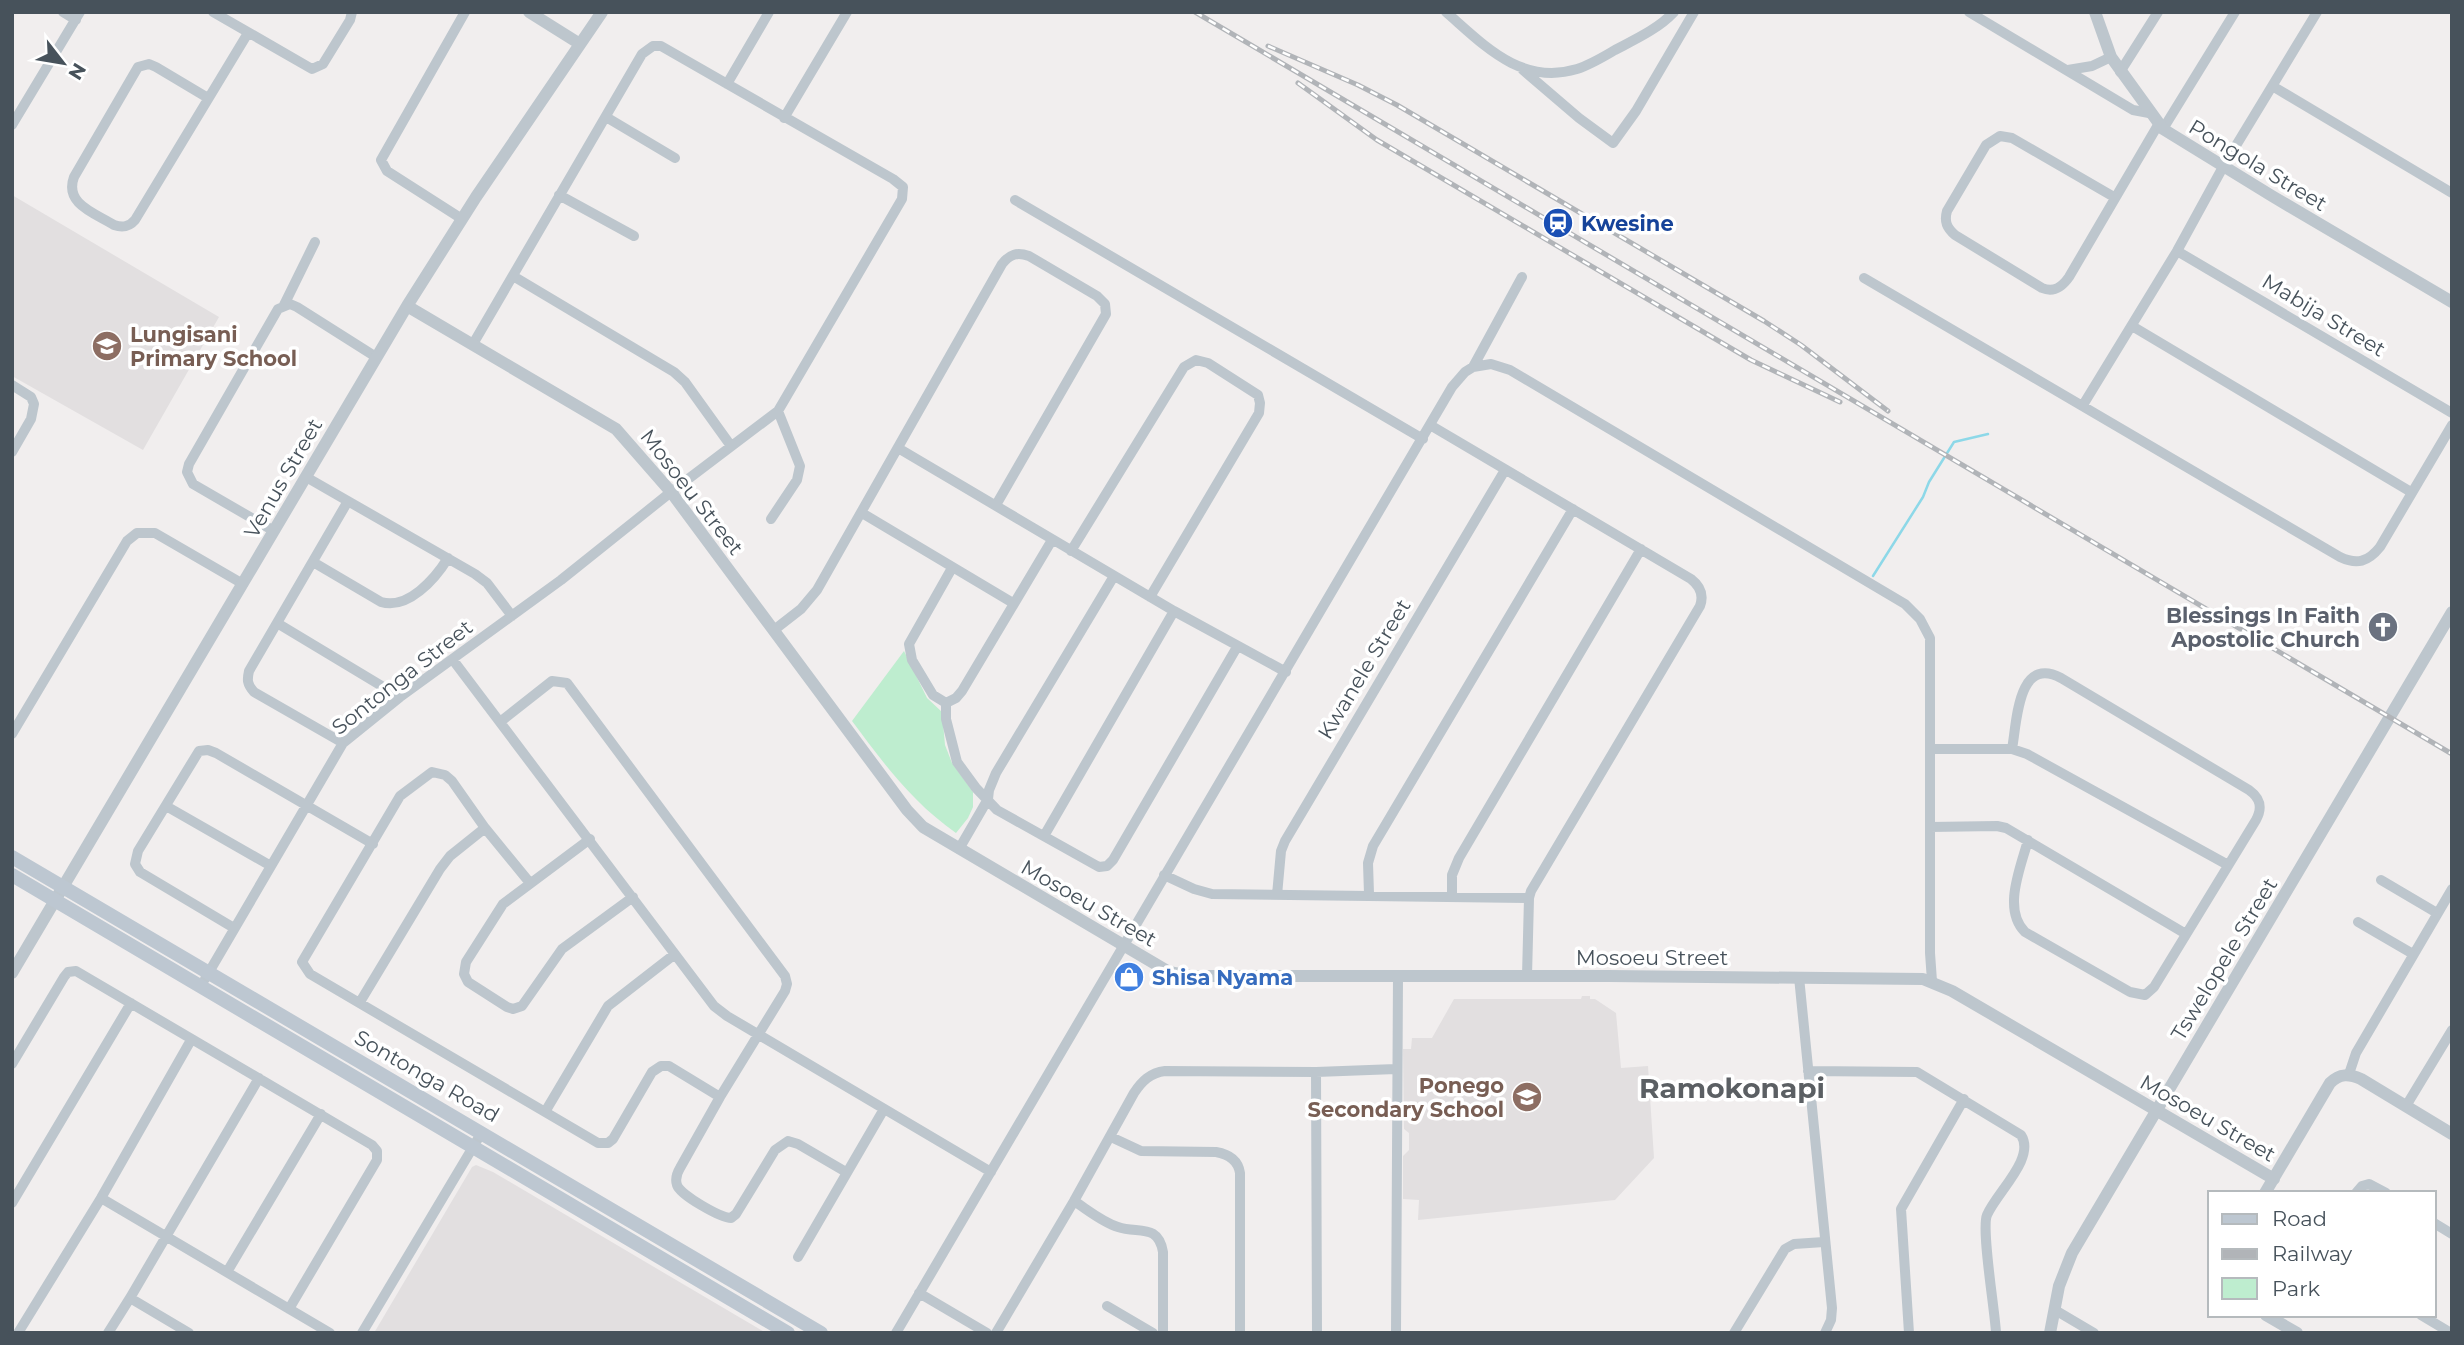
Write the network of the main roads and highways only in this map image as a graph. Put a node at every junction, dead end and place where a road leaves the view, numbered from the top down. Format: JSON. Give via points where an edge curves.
{"nodes":[{"id":1,"x":12,"y":857,"type":"edge"},
{"id":2,"x":12,"y":876,"type":"edge"},
{"id":3,"x":788,"y":1333,"type":"edge"},
{"id":4,"x":821,"y":1333,"type":"edge"}],
"edges":[{"from":1,"to":4,"type":"main road","name":"Sontonga Road"},
{"from":2,"to":3,"type":"main road","name":"Sontonga Road"}]}
